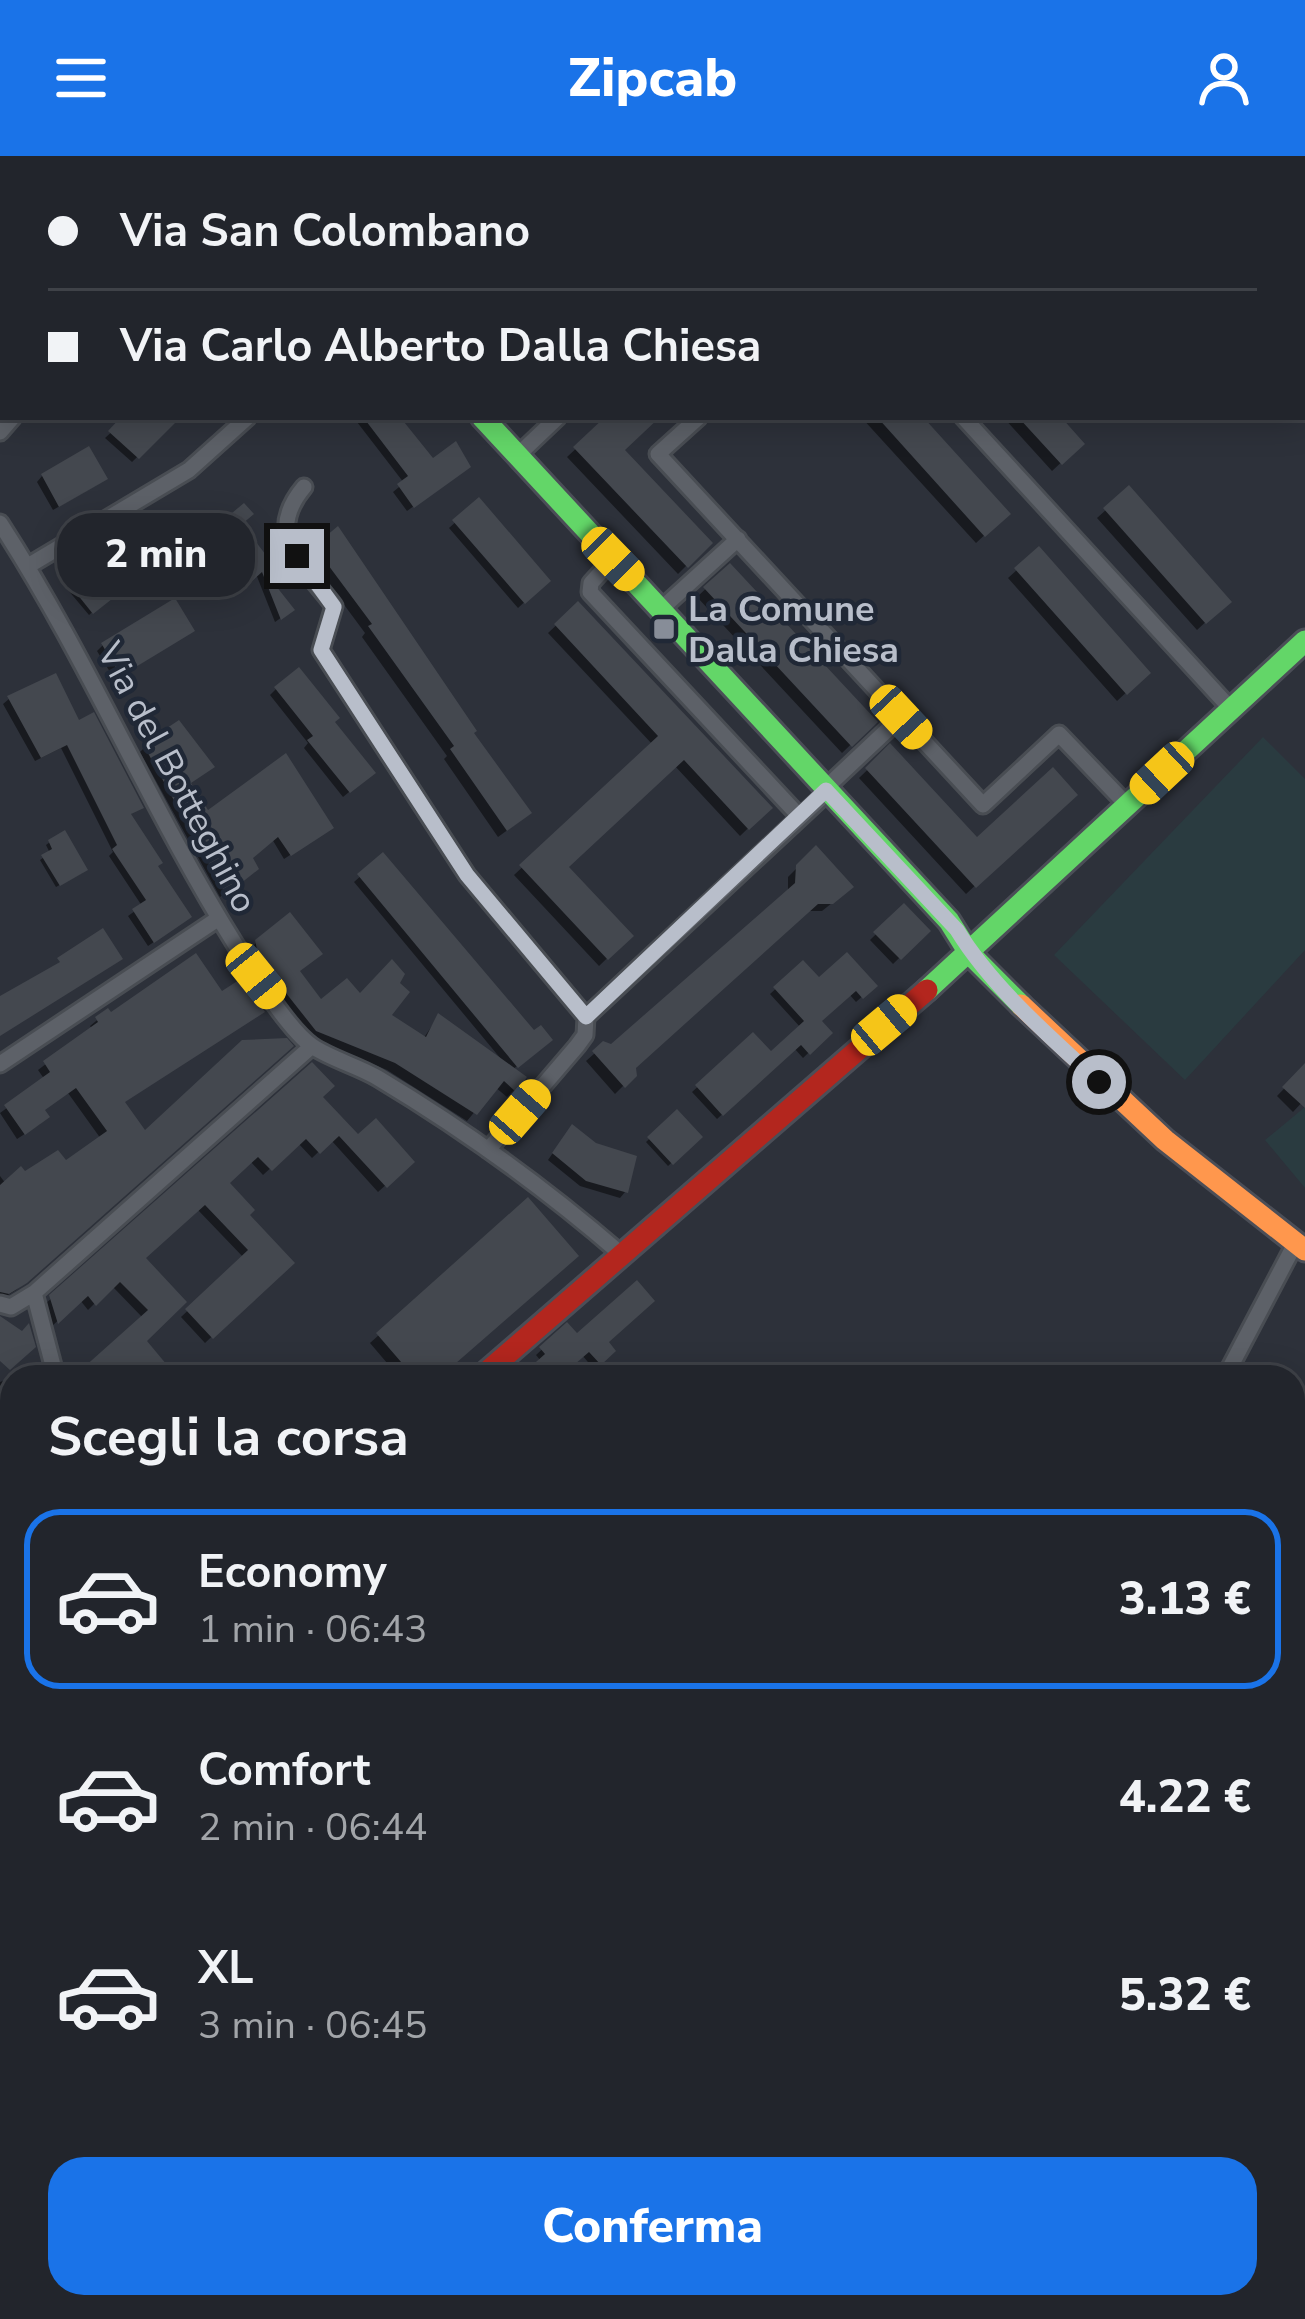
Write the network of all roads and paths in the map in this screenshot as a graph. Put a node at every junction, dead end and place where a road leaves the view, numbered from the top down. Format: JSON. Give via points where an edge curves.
{"nodes":[{"id":1,"x":245,"y":420,"type":"edge"},
{"id":2,"x":485,"y":420,"type":"edge"},
{"id":3,"x":555,"y":420,"type":"edge"},
{"id":4,"x":696,"y":420,"type":"edge"},
{"id":5,"x":966,"y":420,"type":"edge"},
{"id":6,"x":518,"y":455,"type":"junction"},
{"id":7,"x":304,"y":487,"type":"dead end"},
{"id":8,"x":0,"y":523,"type":"edge"},
{"id":9,"x":738,"y":539,"type":"junction"},
{"id":10,"x":613,"y":559,"type":"junction"},
{"id":11,"x":28,"y":566,"type":"junction"},
{"id":12,"x":660,"y":610,"type":"junction"},
{"id":13,"x":1305,"y":641,"type":"edge"},
{"id":14,"x":1232,"y":709,"type":"junction"},
{"id":15,"x":901,"y":717,"type":"junction"},
{"id":16,"x":826,"y":790,"type":"junction"},
{"id":17,"x":1128,"y":806,"type":"junction"},
{"id":18,"x":800,"y":817,"type":"junction"},
{"id":19,"x":218,"y":917,"type":"junction"},
{"id":20,"x":969,"y":952,"type":"junction"},
{"id":21,"x":586,"y":1017,"type":"junction"},
{"id":22,"x":312,"y":1046,"type":"junction"},
{"id":23,"x":0,"y":1064,"type":"edge"},
{"id":24,"x":488,"y":1150,"type":"junction"},
{"id":25,"x":1300,"y":1246,"type":"edge"},
{"id":26,"x":621,"y":1254,"type":"junction"},
{"id":27,"x":34,"y":1293,"type":"junction"},
{"id":28,"x":0,"y":1304,"type":"edge"},
{"id":29,"x":53,"y":1365,"type":"edge"},
{"id":30,"x":495,"y":1365,"type":"edge"},
{"id":31,"x":1233,"y":1365,"type":"edge"}],
"edges":[{"from":1,"to":11,"type":"street","via":[[189,470]]},
{"from":2,"to":6,"type":"street"},
{"from":3,"to":6,"type":"street"},
{"from":4,"to":9,"type":"street","via":[[658,454]]},
{"from":5,"to":14,"type":"street"},
{"from":6,"to":10,"type":"street"},
{"from":7,"to":21,"type":"street","via":[[284,528],[334,607],[321,650],[467,875]]},
{"from":8,"to":11,"type":"street","name":"Via del Botteghino"},
{"from":9,"to":12,"type":"street"},
{"from":9,"to":15,"type":"street"},
{"from":10,"to":12,"type":"street"},
{"from":10,"to":18,"type":"street","via":[[590,592]]},
{"from":11,"to":19,"type":"street","name":"Via del Botteghino"},
{"from":12,"to":16,"type":"street"},
{"from":13,"to":14,"type":"street"},
{"from":14,"to":17,"type":"street"},
{"from":15,"to":16,"type":"street"},
{"from":15,"to":17,"type":"street","via":[[983,805],[1059,734]]},
{"from":16,"to":18,"type":"street"},
{"from":16,"to":20,"type":"street"},
{"from":17,"to":20,"type":"street"},
{"from":18,"to":21,"type":"street"},
{"from":19,"to":22,"type":"street","name":"Via del Botteghino"},
{"from":19,"to":23,"type":"street"},
{"from":20,"to":25,"type":"street","via":[[1128,1108]]},
{"from":20,"to":26,"type":"street"},
{"from":21,"to":24,"type":"street","via":[[577,1046]]},
{"from":22,"to":24,"type":"street"},
{"from":22,"to":27,"type":"street"},
{"from":24,"to":26,"type":"street"},
{"from":25,"to":31,"type":"street"},
{"from":26,"to":30,"type":"street"},
{"from":27,"to":28,"type":"street","via":[[11,1307]]},
{"from":27,"to":29,"type":"street"}]}
